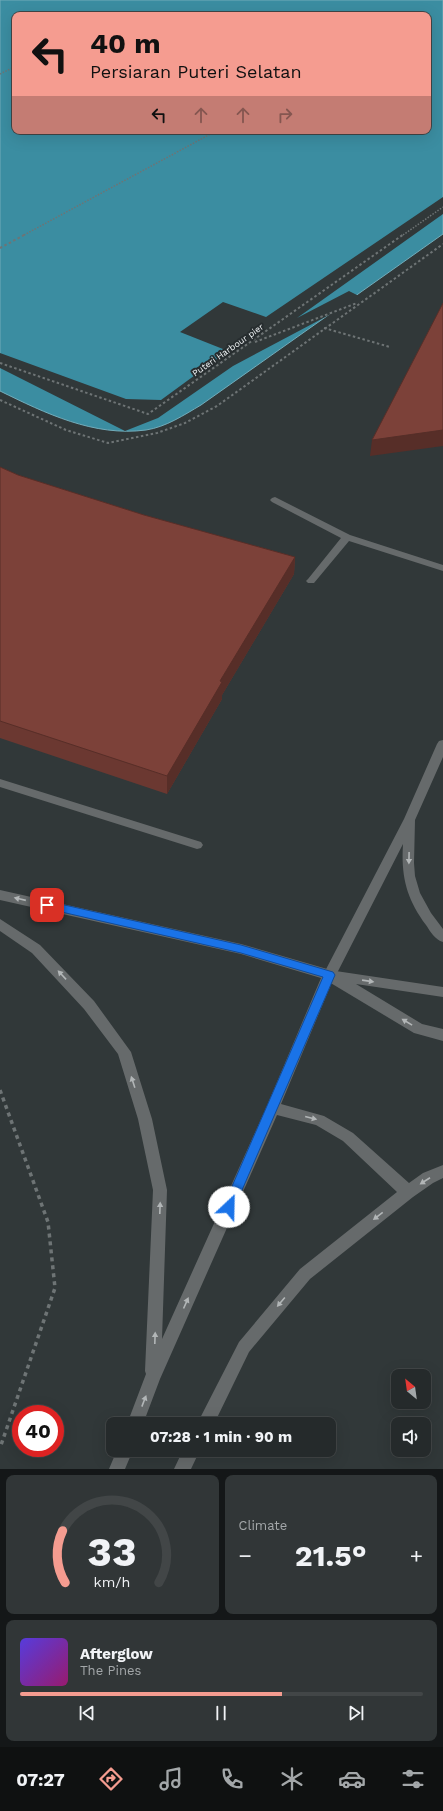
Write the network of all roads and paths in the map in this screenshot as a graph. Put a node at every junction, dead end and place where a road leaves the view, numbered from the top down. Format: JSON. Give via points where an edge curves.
{"nodes":[{"id":1,"x":12,"y":68,"type":"dead end"},
{"id":2,"x":0,"y":74,"type":"edge"},
{"id":3,"x":210,"y":134,"type":"edge"},
{"id":4,"x":443,"y":207,"type":"edge"},
{"id":5,"x":443,"y":244,"type":"edge"},
{"id":6,"x":0,"y":248,"type":"edge"},
{"id":7,"x":362,"y":301,"type":"junction"},
{"id":8,"x":324,"y":328,"type":"junction"},
{"id":9,"x":250,"y":343,"type":"junction"},
{"id":10,"x":390,"y":347,"type":"dead end"},
{"id":11,"x":0,"y":363,"type":"edge"},
{"id":12,"x":0,"y":400,"type":"edge"},
{"id":13,"x":275,"y":500,"type":"dead end"},
{"id":14,"x":347,"y":536,"type":"junction"},
{"id":15,"x":443,"y":568,"type":"edge"},
{"id":16,"x":311,"y":581,"type":"dead end"},
{"id":17,"x":443,"y":744,"type":"edge"},
{"id":18,"x":0,"y":783,"type":"edge"},
{"id":19,"x":410,"y":818,"type":"junction"},
{"id":20,"x":197,"y":845,"type":"dead end"},
{"id":21,"x":0,"y":895,"type":"edge"},
{"id":22,"x":0,"y":924,"type":"edge"},
{"id":23,"x":443,"y":937,"type":"edge"},
{"id":24,"x":329,"y":975,"type":"junction"},
{"id":25,"x":443,"y":992,"type":"edge"},
{"id":26,"x":443,"y":1035,"type":"edge"},
{"id":27,"x":0,"y":1090,"type":"edge"},
{"id":28,"x":273,"y":1108,"type":"junction"},
{"id":29,"x":443,"y":1172,"type":"edge"},
{"id":30,"x":408,"y":1192,"type":"junction"},
{"id":31,"x":153,"y":1377,"type":"junction"},
{"id":32,"x":138,"y":1417,"type":"edge"},
{"id":33,"x":209,"y":1417,"type":"edge"},
{"id":34,"x":0,"y":1448,"type":"edge"},
{"id":35,"x":122,"y":1457,"type":"edge"},
{"id":36,"x":188,"y":1457,"type":"edge"},
{"id":37,"x":117,"y":1469,"type":"edge"},
{"id":38,"x":182,"y":1469,"type":"edge"}],
"edges":[{"from":1,"to":2,"type":"path"},
{"from":3,"to":6,"type":"path"},
{"from":4,"to":9,"type":"path","name":"Puteri Harbour pier"},
{"from":5,"to":7,"type":"path"},
{"from":7,"to":8,"type":"path"},
{"from":7,"to":9,"type":"path"},
{"from":8,"to":10,"type":"path"},
{"from":8,"to":12,"type":"path","via":[[217,406],[185,423],[157,433],[108,443],[66,430]]},
{"from":9,"to":11,"type":"path","name":"Puteri Harbour pier","via":[[148,414]]},
{"from":13,"to":14,"type":"street"},
{"from":14,"to":15,"type":"street"},
{"from":14,"to":16,"type":"street"},
{"from":17,"to":19,"type":"street"},
{"from":18,"to":20,"type":"street"},
{"from":19,"to":23,"type":"street","one_way":true,"via":[[409,876],[416,900]]},
{"from":19,"to":24,"type":"street"},
{"from":24,"to":21,"type":"street","one_way":true,"via":[[241,949]]},
{"from":31,"to":22,"type":"street","one_way":true,"via":[[160,1190],[145,1119],[124,1052],[90,1005],[36,949]]},
{"from":24,"to":25,"type":"street","one_way":true},
{"from":26,"to":24,"type":"street","one_way":true,"via":[[419,1029]]},
{"from":24,"to":28,"type":"street"},
{"from":27,"to":34,"type":"path","via":[[48,1222],[55,1288]]},
{"from":28,"to":30,"type":"street","one_way":true,"via":[[319,1120],[348,1137]]},
{"from":31,"to":28,"type":"street","one_way":true},
{"from":29,"to":30,"type":"street","one_way":true,"via":[[428,1178]]},
{"from":30,"to":33,"type":"street","one_way":true,"via":[[305,1274],[244,1347]]},
{"from":32,"to":31,"type":"street","one_way":true},
{"from":35,"to":37,"type":"street"},
{"from":36,"to":38,"type":"street"}]}
